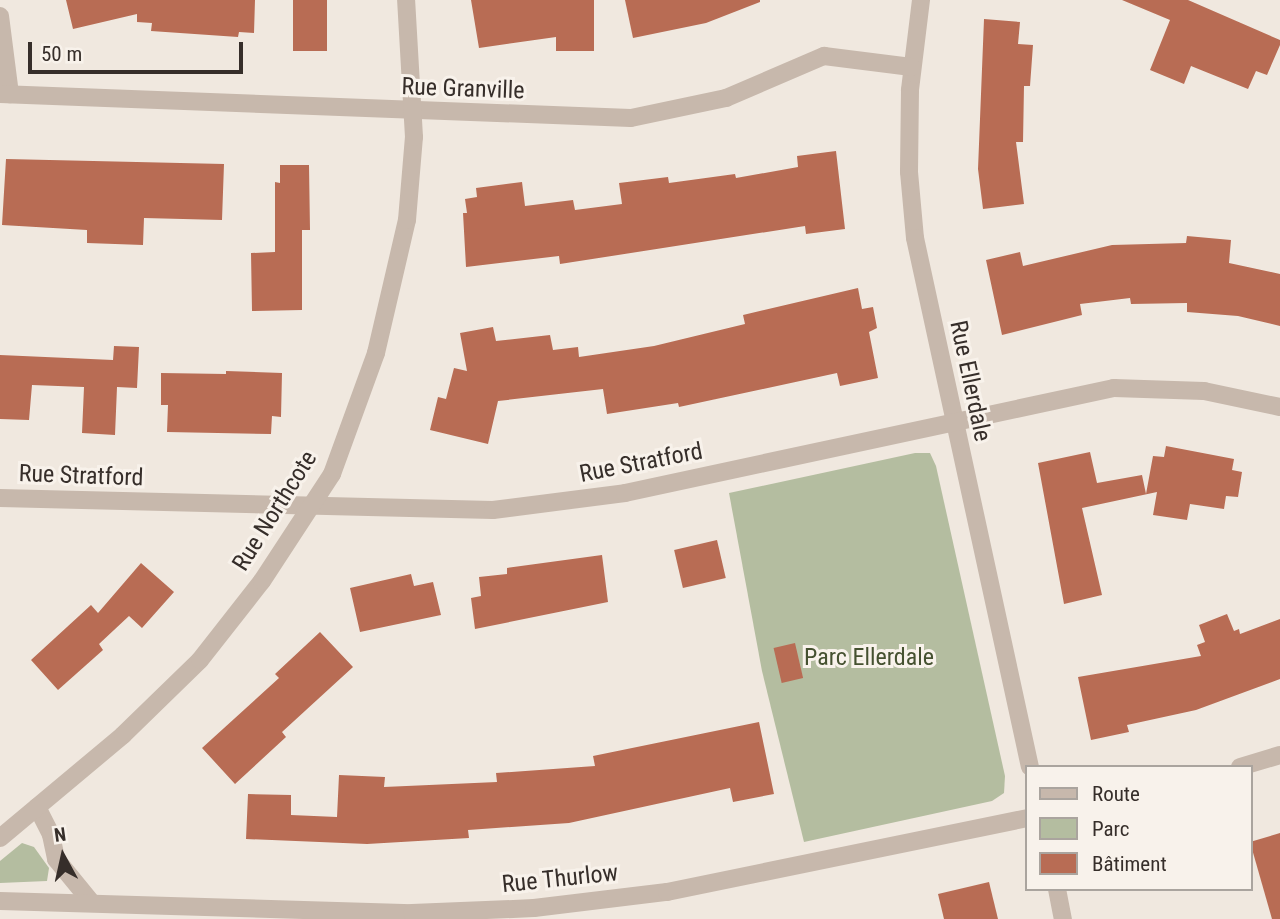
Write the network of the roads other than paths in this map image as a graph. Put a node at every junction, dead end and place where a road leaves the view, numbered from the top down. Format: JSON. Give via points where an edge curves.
{"nodes":[{"id":1,"x":406,"y":0,"type":"edge"},
{"id":2,"x":921,"y":0,"type":"edge"},
{"id":3,"x":0,"y":16,"type":"edge"},
{"id":4,"x":911,"y":67,"type":"junction"},
{"id":5,"x":5,"y":94,"type":"edge"},
{"id":6,"x":414,"y":111,"type":"junction"},
{"id":7,"x":1280,"y":407,"type":"edge"},
{"id":8,"x":954,"y":422,"type":"junction"},
{"id":9,"x":0,"y":498,"type":"edge"},
{"id":10,"x":310,"y":507,"type":"junction"},
{"id":11,"x":1280,"y":755,"type":"edge"},
{"id":12,"x":1030,"y":765,"type":"edge"},
{"id":13,"x":1247,"y":765,"type":"edge"},
{"id":14,"x":37,"y":807,"type":"junction"},
{"id":15,"x":1024,"y":818,"type":"edge"},
{"id":16,"x":0,"y":838,"type":"edge"},
{"id":17,"x":1057,"y":891,"type":"edge"},
{"id":18,"x":0,"y":901,"type":"edge"},
{"id":19,"x":92,"y":903,"type":"junction"},
{"id":20,"x":1063,"y":919,"type":"edge"}],
"edges":[{"from":1,"to":6,"type":"street","name":"Rue Northcote"},
{"from":2,"to":4,"type":"street","name":"Rue Ellerdale"},
{"from":3,"to":5,"type":"street"},
{"from":4,"to":6,"type":"street","name":"Rue Granville","via":[[824,56],[726,98],[647,117]]},
{"from":4,"to":8,"type":"street","name":"Rue Ellerdale","via":[[908,152],[914,226]]},
{"from":5,"to":6,"type":"street","name":"Rue Granville"},
{"from":6,"to":10,"type":"street","name":"Rue Northcote","via":[[407,220],[389,304],[332,474]]},
{"from":7,"to":8,"type":"street","name":"Rue Stratford","via":[[1230,394],[1137,387],[1087,392]]},
{"from":8,"to":10,"type":"street","name":"Rue Stratford","via":[[559,503],[437,511]]},
{"from":8,"to":12,"type":"street","name":"Rue Ellerdale"},
{"from":9,"to":10,"type":"street","name":"Rue Stratford"},
{"from":10,"to":14,"type":"street","name":"Rue Northcote","via":[[262,581],[200,660]]},
{"from":11,"to":13,"type":"street"},
{"from":14,"to":16,"type":"street","name":"Rue Northcote"},
{"from":14,"to":19,"type":"street","via":[[51,835],[56,859]]},
{"from":15,"to":19,"type":"street","name":"Rue Thurlow","via":[[667,892],[548,906],[412,913]]},
{"from":17,"to":20,"type":"street"},
{"from":18,"to":19,"type":"street","name":"Rue Thurlow"}]}
